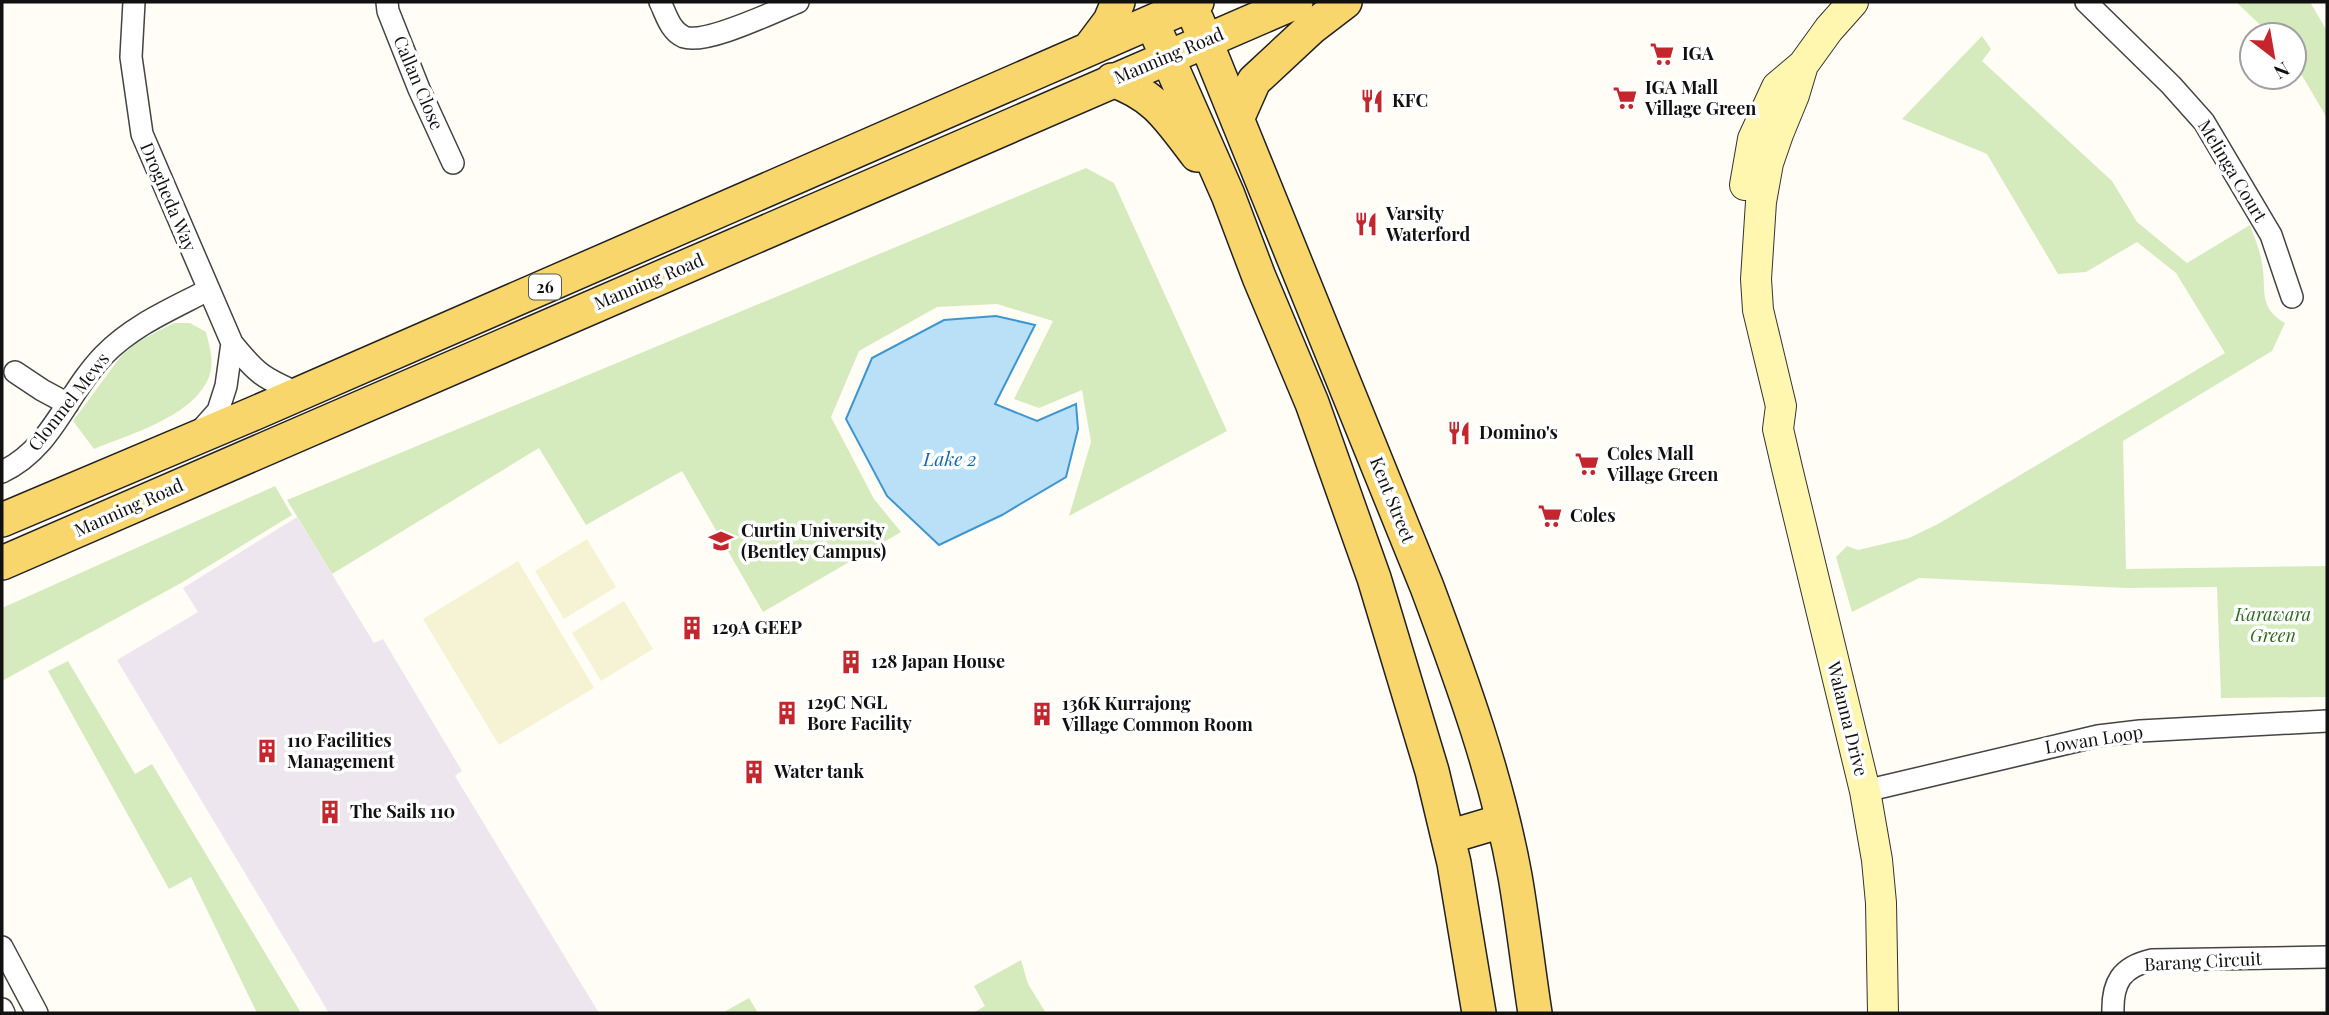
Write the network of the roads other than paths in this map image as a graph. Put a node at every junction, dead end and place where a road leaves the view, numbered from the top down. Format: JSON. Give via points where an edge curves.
{"nodes":[{"id":1,"x":134,"y":2,"type":"edge"},
{"id":2,"x":387,"y":2,"type":"edge"},
{"id":3,"x":660,"y":2,"type":"edge"},
{"id":4,"x":798,"y":2,"type":"edge"},
{"id":5,"x":1118,"y":2,"type":"edge"},
{"id":6,"x":1296,"y":2,"type":"edge"},
{"id":7,"x":1345,"y":2,"type":"edge"},
{"id":8,"x":1853,"y":2,"type":"edge"},
{"id":9,"x":2086,"y":2,"type":"edge"},
{"id":10,"x":1192,"y":3,"type":"edge"},
{"id":11,"x":1148,"y":11,"type":"edge"},
{"id":12,"x":1205,"y":40,"type":"junction"},
{"id":13,"x":1087,"y":51,"type":"junction"},
{"id":14,"x":1167,"y":57,"type":"junction"},
{"id":15,"x":1112,"y":80,"type":"junction"},
{"id":16,"x":1238,"y":117,"type":"junction"},
{"id":17,"x":453,"y":163,"type":"dead end"},
{"id":18,"x":1228,"y":195,"type":"junction"},
{"id":19,"x":208,"y":290,"type":"junction"},
{"id":20,"x":2291,"y":297,"type":"dead end"},
{"id":21,"x":232,"y":343,"type":"junction"},
{"id":22,"x":15,"y":372,"type":"dead end"},
{"id":23,"x":300,"y":394,"type":"junction"},
{"id":24,"x":68,"y":404,"type":"junction"},
{"id":25,"x":192,"y":439,"type":"junction"},
{"id":26,"x":2,"y":472,"type":"edge"},
{"id":27,"x":2,"y":520,"type":"edge"},
{"id":28,"x":41,"y":547,"type":"junction"},
{"id":29,"x":2,"y":563,"type":"edge"},
{"id":30,"x":2,"y":569,"type":"edge"},
{"id":31,"x":2327,"y":722,"type":"edge"},
{"id":32,"x":1865,"y":792,"type":"junction"},
{"id":33,"x":1502,"y":821,"type":"junction"},
{"id":34,"x":1448,"y":837,"type":"junction"},
{"id":35,"x":2,"y":947,"type":"edge"},
{"id":36,"x":2327,"y":957,"type":"edge"},
{"id":37,"x":37,"y":1013,"type":"edge"},
{"id":38,"x":1479,"y":1013,"type":"edge"},
{"id":39,"x":1535,"y":1013,"type":"edge"},
{"id":40,"x":1883,"y":1013,"type":"edge"},
{"id":41,"x":2113,"y":1013,"type":"edge"}],
"edges":[{"from":1,"to":19,"type":"street","name":"Drogheda Way","via":[[131,57],[142,134]]},
{"from":2,"to":17,"type":"street","name":"Callan Close"},
{"from":3,"to":4,"type":"street","via":[[671,27],[684,37],[704,39]]},
{"from":5,"to":13,"type":"main road"},
{"from":6,"to":12,"type":"main road","name":"Manning Road","number":"26"},
{"from":7,"to":16,"type":"main road","via":[[1254,81]]},
{"from":8,"to":32,"type":"street","name":"Walanna Drive","via":[[1803,65],[1777,87],[1753,139],[1737,234],[1753,372],[1763,411],[1778,429]]},
{"from":9,"to":20,"type":"street","name":"Melinga Court","via":[[2204,122],[2271,234]]},
{"from":10,"to":11,"type":"main road","name":"Manning Road","number":"26"},
{"from":10,"to":12,"type":"main road","name":"Kent Street"},
{"from":11,"to":13,"type":"main road","name":"Manning Road","number":"26"},
{"from":11,"to":14,"type":"main road"},
{"from":12,"to":14,"type":"main road","name":"Manning Road","number":"26"},
{"from":12,"to":16,"type":"main road","name":"Kent Street"},
{"from":13,"to":23,"type":"main road","name":"Manning Road","number":"26"},
{"from":14,"to":15,"type":"main road","name":"Manning Road","number":"26"},
{"from":14,"to":18,"type":"main road"},
{"from":15,"to":18,"type":"main road","via":[[1145,95],[1163,112]]},
{"from":15,"to":28,"type":"main road","name":"Manning Road","number":"26"},
{"from":16,"to":33,"type":"main road","name":"Kent Street","via":[[1441,623]]},
{"from":18,"to":34,"type":"main road","via":[[1312,403],[1374,578]]},
{"from":19,"to":21,"type":"street","name":"Drogheda Way"},
{"from":19,"to":24,"type":"street","name":"Clonmel Mews","via":[[126,336],[103,356]]},
{"from":21,"to":23,"type":"street","name":"Drogheda Way","via":[[253,369]]},
{"from":21,"to":25,"type":"street","via":[[218,411]]},
{"from":22,"to":24,"type":"street"},
{"from":23,"to":25,"type":"main road","name":"Manning Road","number":"26"},
{"from":24,"to":26,"type":"street","name":"Clonmel Mews","via":[[44,439],[21,462]]},
{"from":25,"to":27,"type":"main road","name":"Manning Road","number":"26"},
{"from":28,"to":29,"type":"main road","name":"Manning Road","number":"26"},
{"from":28,"to":30,"type":"main road"},
{"from":31,"to":32,"type":"street","name":"Lowan Loop","via":[[2098,736]]},
{"from":32,"to":40,"type":"street","name":"Walanna Drive","via":[[1881,903]]},
{"from":33,"to":34,"type":"main road"},
{"from":33,"to":39,"type":"main road","name":"Kent Street","via":[[1515,875]]},
{"from":34,"to":38,"type":"main road"},
{"from":35,"to":37,"type":"street"},
{"from":36,"to":41,"type":"street","name":"Barang Circuit","via":[[2142,962],[2118,980]]}]}
